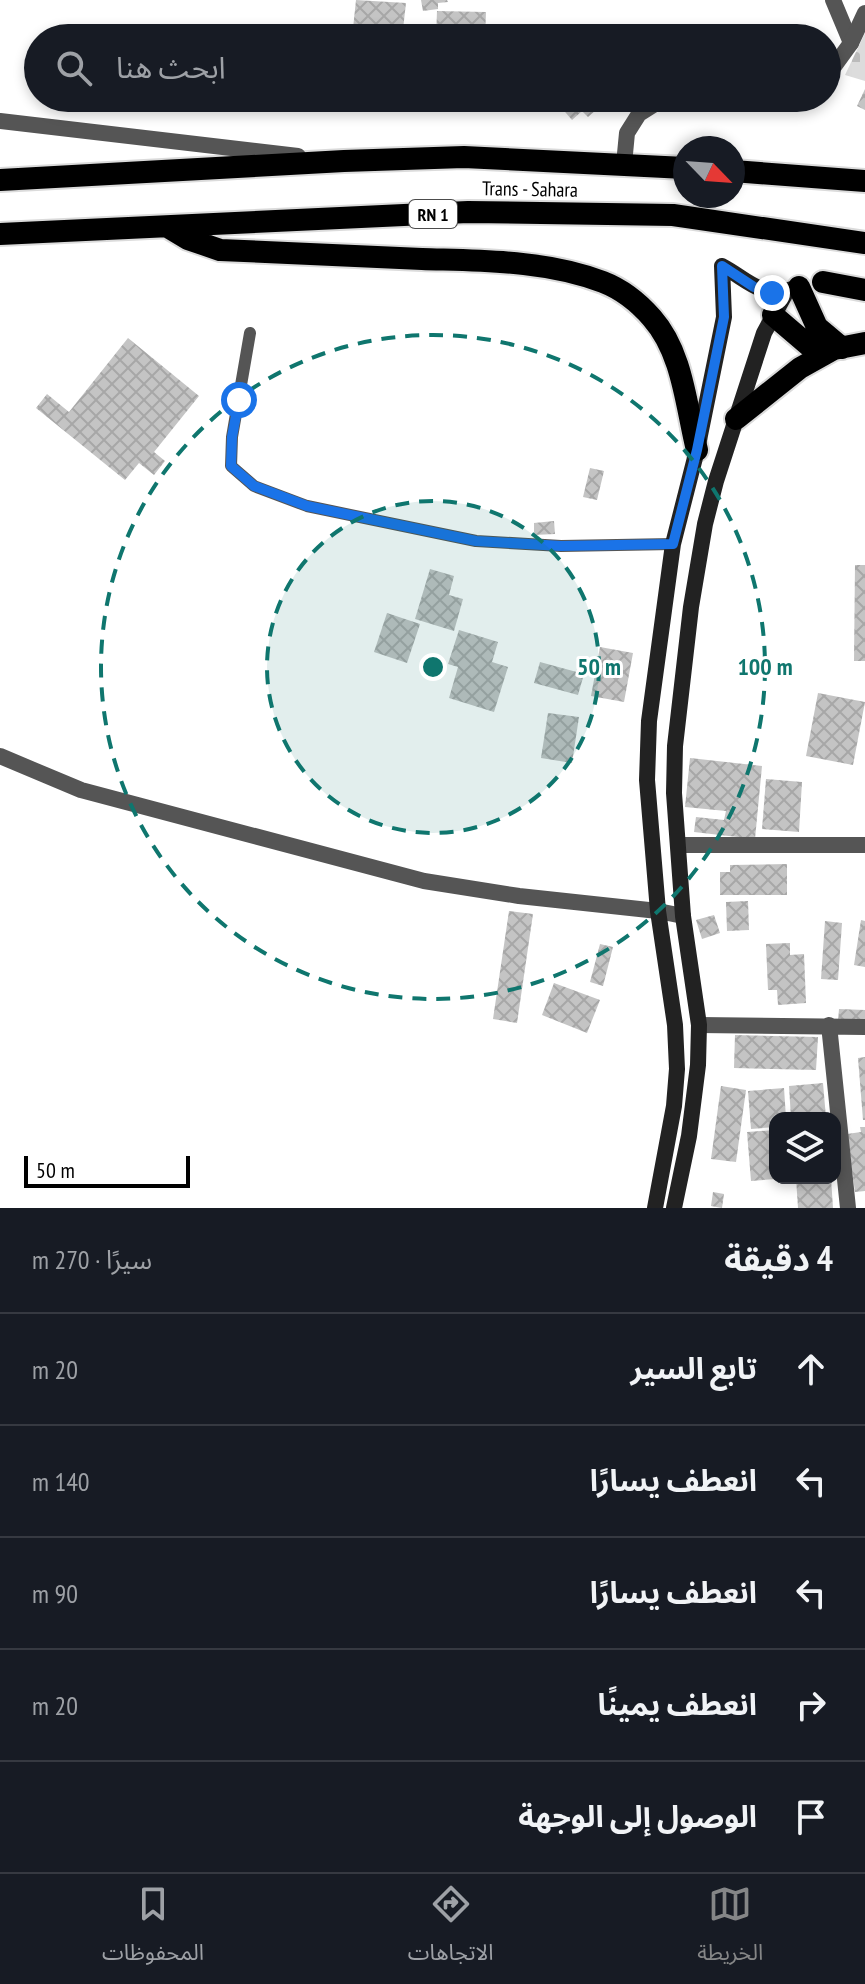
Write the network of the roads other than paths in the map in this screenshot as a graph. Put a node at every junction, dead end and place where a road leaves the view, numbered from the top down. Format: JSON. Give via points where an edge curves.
{"nodes":[{"id":1,"x":833,"y":0,"type":"edge"},
{"id":2,"x":865,"y":13,"type":"edge"},
{"id":3,"x":851,"y":43,"type":"junction"},
{"id":4,"x":841,"y":57,"type":"edge"},
{"id":5,"x":642,"y":112,"type":"edge"},
{"id":6,"x":0,"y":121,"type":"edge"},
{"id":7,"x":344,"y":161,"type":"junction"},
{"id":8,"x":624,"y":164,"type":"junction"},
{"id":9,"x":673,"y":167,"type":"edge"},
{"id":10,"x":745,"y":172,"type":"edge"},
{"id":11,"x":0,"y":180,"type":"edge"},
{"id":12,"x":865,"y":181,"type":"edge"},
{"id":13,"x":167,"y":226,"type":"junction"},
{"id":14,"x":0,"y":234,"type":"edge"},
{"id":15,"x":865,"y":243,"type":"edge"},
{"id":16,"x":823,"y":282,"type":"joint"},
{"id":17,"x":793,"y":289,"type":"junction"},
{"id":18,"x":865,"y":290,"type":"edge"},
{"id":19,"x":773,"y":315,"type":"junction"},
{"id":20,"x":250,"y":333,"type":"dead end"},
{"id":21,"x":865,"y":343,"type":"edge"},
{"id":22,"x":832,"y":352,"type":"junction"},
{"id":23,"x":736,"y":419,"type":"junction"},
{"id":24,"x":697,"y":450,"type":"junction"},
{"id":25,"x":673,"y":544,"type":"junction"},
{"id":26,"x":0,"y":756,"type":"edge"},
{"id":27,"x":678,"y":845,"type":"junction"},
{"id":28,"x":865,"y":845,"type":"edge"},
{"id":29,"x":658,"y":911,"type":"junction"},
{"id":30,"x":683,"y":916,"type":"junction"},
{"id":31,"x":699,"y":1025,"type":"junction"},
{"id":32,"x":829,"y":1025,"type":"junction"},
{"id":33,"x":865,"y":1027,"type":"edge"},
{"id":34,"x":655,"y":1208,"type":"edge"},
{"id":35,"x":674,"y":1208,"type":"edge"},
{"id":36,"x":848,"y":1208,"type":"edge"}],
"edges":[{"from":1,"to":3,"type":"street"},
{"from":2,"to":3,"type":"street"},
{"from":3,"to":4,"type":"street"},
{"from":5,"to":8,"type":"street","via":[[627,133]]},
{"from":6,"to":7,"type":"street"},
{"from":7,"to":8,"type":"highway","name":"Trans - Sahara","via":[[464,157]]},
{"from":7,"to":11,"type":"highway","name":"Trans - Sahara"},
{"from":8,"to":9,"type":"highway","name":"Trans - Sahara"},
{"from":10,"to":12,"type":"highway"},
{"from":13,"to":14,"type":"highway","name":"Trans - Sahara","number":"RN 1"},
{"from":13,"to":15,"type":"highway","name":"Trans - Sahara","number":"RN 1","via":[[468,212],[673,215]]},
{"from":13,"to":24,"type":"highway","via":[[220,250],[517,263],[605,283],[638,304],[665,337],[678,367]]},
{"from":16,"to":17,"type":"main road"},
{"from":16,"to":18,"type":"highway"},
{"from":17,"to":19,"type":"main road"},
{"from":17,"to":22,"type":"highway"},
{"from":17,"to":24,"type":"main road","via":[[762,291],[722,266],[724,317]]},
{"from":19,"to":22,"type":"highway"},
{"from":19,"to":23,"type":"main road"},
{"from":20,"to":25,"type":"lane","via":[[231,466],[254,486],[307,506],[476,541]]},
{"from":21,"to":22,"type":"highway"},
{"from":22,"to":23,"type":"highway","via":[[800,368]]},
{"from":23,"to":27,"type":"main road","via":[[705,524],[691,607],[675,746]]},
{"from":24,"to":25,"type":"main road"},
{"from":25,"to":29,"type":"main road","via":[[647,743]]},
{"from":26,"to":29,"type":"street","via":[[92,794],[424,881]]},
{"from":27,"to":28,"type":"street"},
{"from":27,"to":30,"type":"main road"},
{"from":29,"to":30,"type":"street"},
{"from":29,"to":34,"type":"main road","via":[[677,1069]]},
{"from":30,"to":31,"type":"main road"},
{"from":31,"to":32,"type":"street"},
{"from":31,"to":35,"type":"main road","via":[[694,1100]]},
{"from":32,"to":33,"type":"street"},
{"from":32,"to":36,"type":"street"}]}
